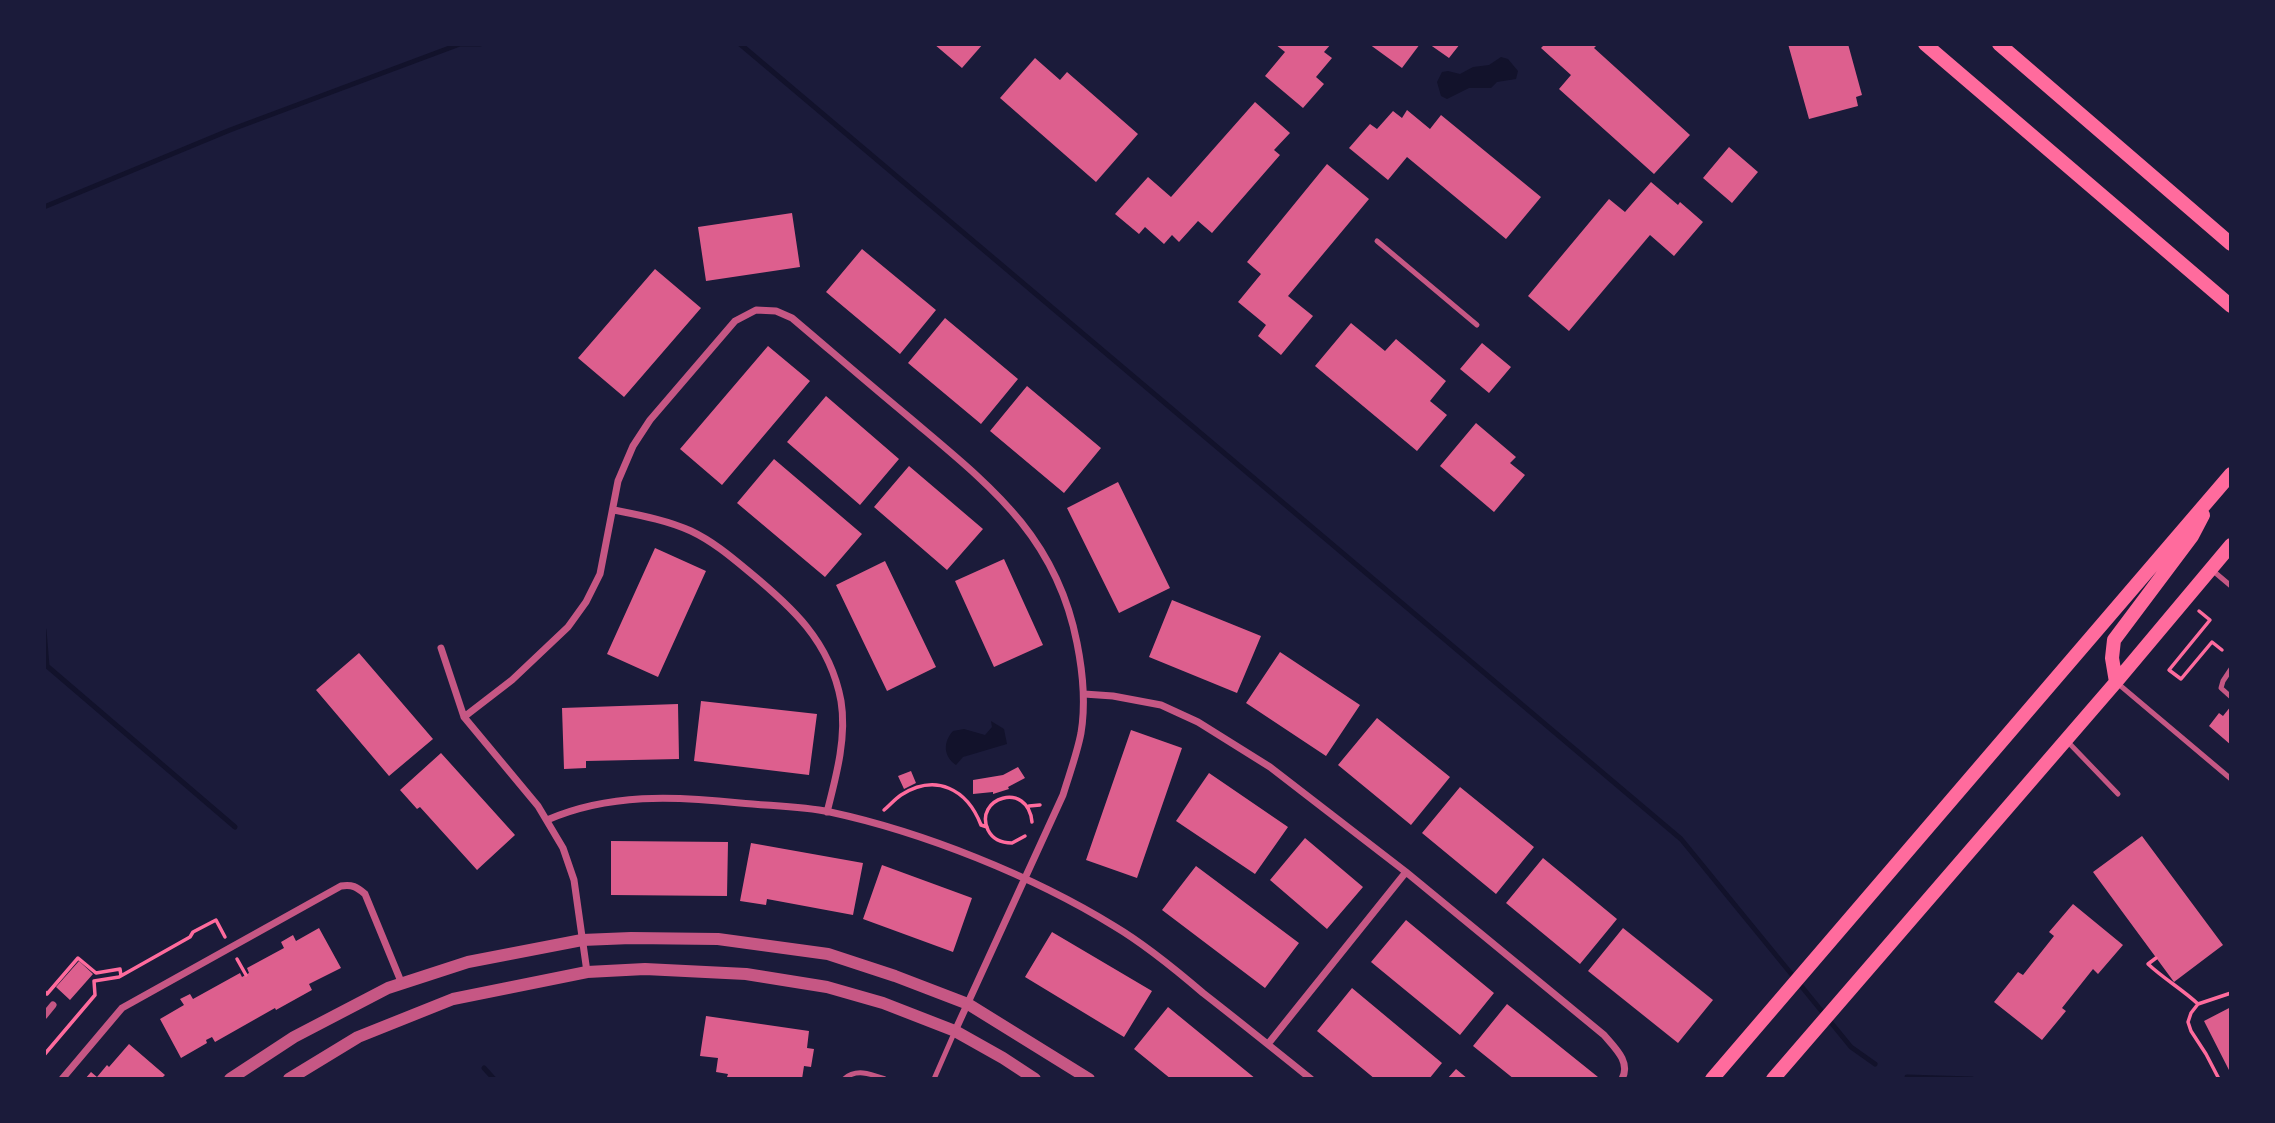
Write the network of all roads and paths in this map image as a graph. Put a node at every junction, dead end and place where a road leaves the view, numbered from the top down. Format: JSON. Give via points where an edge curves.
{"nodes":[{"id":1,"x":1925,"y":44,"type":"edge"},
{"id":2,"x":1999,"y":44,"type":"edge"},
{"id":3,"x":1377,"y":241,"type":"dead end"},
{"id":4,"x":2231,"y":244,"type":"edge"},
{"id":5,"x":2231,"y":306,"type":"edge"},
{"id":6,"x":1478,"y":325,"type":"dead end"},
{"id":7,"x":2231,"y":474,"type":"edge"},
{"id":8,"x":2215,"y":492,"type":"junction"},
{"id":9,"x":614,"y":510,"type":"junction"},
{"id":10,"x":2231,"y":545,"type":"edge"},
{"id":11,"x":2210,"y":568,"type":"junction"},
{"id":12,"x":2231,"y":586,"type":"edge"},
{"id":13,"x":2199,"y":611,"type":"dead end"},
{"id":14,"x":441,"y":648,"type":"dead end"},
{"id":15,"x":2222,"y":650,"type":"dead end"},
{"id":16,"x":2231,"y":669,"type":"edge"},
{"id":17,"x":2116,"y":682,"type":"junction"},
{"id":18,"x":1084,"y":694,"type":"junction"},
{"id":19,"x":2231,"y":697,"type":"edge"},
{"id":20,"x":464,"y":717,"type":"junction"},
{"id":21,"x":2066,"y":740,"type":"junction"},
{"id":22,"x":2231,"y":779,"type":"edge"},
{"id":23,"x":2118,"y":794,"type":"dead end"},
{"id":24,"x":1040,"y":805,"type":"dead end"},
{"id":25,"x":1027,"y":806,"type":"junction"},
{"id":26,"x":989,"y":808,"type":"junction"},
{"id":27,"x":884,"y":810,"type":"dead end"},
{"id":28,"x":827,"y":812,"type":"junction"},
{"id":29,"x":976,"y":813,"type":"junction"},
{"id":30,"x":547,"y":820,"type":"junction"},
{"id":31,"x":1032,"y":822,"type":"dead end"},
{"id":32,"x":987,"y":827,"type":"junction"},
{"id":33,"x":1025,"y":836,"type":"dead end"},
{"id":34,"x":996,"y":840,"type":"junction"},
{"id":35,"x":1000,"y":848,"type":"dead end"},
{"id":36,"x":1406,"y":872,"type":"junction"},
{"id":37,"x":1023,"y":880,"type":"junction"},
{"id":38,"x":225,"y":937,"type":"dead end"},
{"id":39,"x":582,"y":940,"type":"junction"},
{"id":40,"x":2156,"y":958,"type":"dead end"},
{"id":41,"x":237,"y":959,"type":"dead end"},
{"id":42,"x":587,"y":972,"type":"junction"},
{"id":43,"x":246,"y":975,"type":"dead end"},
{"id":44,"x":121,"y":976,"type":"junction"},
{"id":45,"x":402,"y":984,"type":"junction"},
{"id":46,"x":44,"y":991,"type":"edge"},
{"id":47,"x":2231,"y":993,"type":"edge"},
{"id":48,"x":968,"y":1004,"type":"junction"},
{"id":49,"x":2198,"y":1004,"type":"junction"},
{"id":50,"x":53,"y":1005,"type":"dead end"},
{"id":51,"x":44,"y":1016,"type":"edge"},
{"id":52,"x":956,"y":1031,"type":"junction"},
{"id":53,"x":1268,"y":1044,"type":"junction"},
{"id":54,"x":44,"y":1055,"type":"edge"},
{"id":55,"x":62,"y":1079,"type":"edge"},
{"id":56,"x":230,"y":1079,"type":"edge"},
{"id":57,"x":289,"y":1079,"type":"edge"},
{"id":58,"x":844,"y":1079,"type":"edge"},
{"id":59,"x":885,"y":1079,"type":"edge"},
{"id":60,"x":934,"y":1079,"type":"edge"},
{"id":61,"x":1035,"y":1079,"type":"edge"},
{"id":62,"x":1089,"y":1079,"type":"edge"},
{"id":63,"x":1311,"y":1079,"type":"edge"},
{"id":64,"x":1622,"y":1079,"type":"edge"},
{"id":65,"x":1712,"y":1079,"type":"edge"},
{"id":66,"x":1773,"y":1079,"type":"edge"},
{"id":67,"x":2219,"y":1079,"type":"edge"}],
"edges":[{"from":1,"to":5,"type":"main road"},
{"from":2,"to":4,"type":"main road"},
{"from":3,"to":6,"type":"lane"},
{"from":7,"to":8,"type":"main road"},
{"from":8,"to":17,"type":"main road","via":[[2192,536],[2114,640]]},
{"from":8,"to":65,"type":"main road"},
{"from":9,"to":18,"type":"street","via":[[618,481],[650,420],[734,321],[756,310],[776,311],[792,318],[1007,503],[1040,545],[1067,600]]},
{"from":9,"to":20,"type":"street","via":[[600,574],[568,627]]},
{"from":9,"to":28,"type":"street","via":[[689,530],[713,542],[799,615],[816,638],[841,704],[842,733]]},
{"from":10,"to":11,"type":"main road"},
{"from":11,"to":12,"type":"lane"},
{"from":11,"to":17,"type":"main road"},
{"from":13,"to":15,"type":"path","via":[[2210,620],[2169,670],[2180,680],[2212,642]]},
{"from":14,"to":20,"type":"street"},
{"from":16,"to":19,"type":"lane","via":[[2221,688]]},
{"from":17,"to":21,"type":"main road"},
{"from":17,"to":22,"type":"lane"},
{"from":18,"to":36,"type":"street","via":[[1161,705],[1198,722],[1270,767]]},
{"from":18,"to":37,"type":"street","via":[[1081,733],[1063,795]]},
{"from":20,"to":30,"type":"street"},
{"from":21,"to":23,"type":"lane"},
{"from":21,"to":66,"type":"main road"},
{"from":24,"to":25,"type":"path"},
{"from":25,"to":26,"type":"path","via":[[1010,797]]},
{"from":25,"to":31,"type":"path"},
{"from":26,"to":29,"type":"path"},
{"from":26,"to":32,"type":"path"},
{"from":27,"to":29,"type":"path","via":[[916,789],[945,786],[963,795]]},
{"from":28,"to":30,"type":"street","via":[[661,797],[620,800]]},
{"from":28,"to":37,"type":"street","via":[[901,830]]},
{"from":29,"to":32,"type":"path"},
{"from":30,"to":39,"type":"street","via":[[574,880]]},
{"from":32,"to":34,"type":"path"},
{"from":33,"to":34,"type":"path","via":[[1012,843]]},
{"from":34,"to":35,"type":"path"},
{"from":36,"to":53,"type":"street"},
{"from":36,"to":64,"type":"street","via":[[1604,1035],[1622,1055]]},
{"from":37,"to":48,"type":"street"},
{"from":37,"to":53,"type":"street","via":[[1115,926]]},
{"from":38,"to":44,"type":"path","via":[[216,920]]},
{"from":39,"to":42,"type":"street"},
{"from":39,"to":45,"type":"street","via":[[468,962]]},
{"from":39,"to":48,"type":"street","via":[[718,939],[828,954]]},
{"from":40,"to":49,"type":"path","via":[[2148,964]]},
{"from":41,"to":43,"type":"path"},
{"from":42,"to":52,"type":"street","via":[[645,969],[746,974],[827,987]]},
{"from":42,"to":57,"type":"street","via":[[453,999],[358,1037]]},
{"from":44,"to":46,"type":"path","via":[[120,969],[96,973],[78,958],[47,994]]},
{"from":44,"to":54,"type":"path","via":[[94,981],[95,995]]},
{"from":45,"to":55,"type":"street","via":[[365,894],[350,885],[341,886],[122,1007]]},
{"from":45,"to":56,"type":"street","via":[[305,1031]]},
{"from":47,"to":49,"type":"path"},
{"from":48,"to":52,"type":"street"},
{"from":48,"to":62,"type":"street"},
{"from":49,"to":67,"type":"path","via":[[2188,1022]]},
{"from":50,"to":51,"type":"street"},
{"from":52,"to":60,"type":"lane"},
{"from":52,"to":61,"type":"street"},
{"from":53,"to":63,"type":"street"},
{"from":58,"to":59,"type":"lane","via":[[867,1072]]}]}
